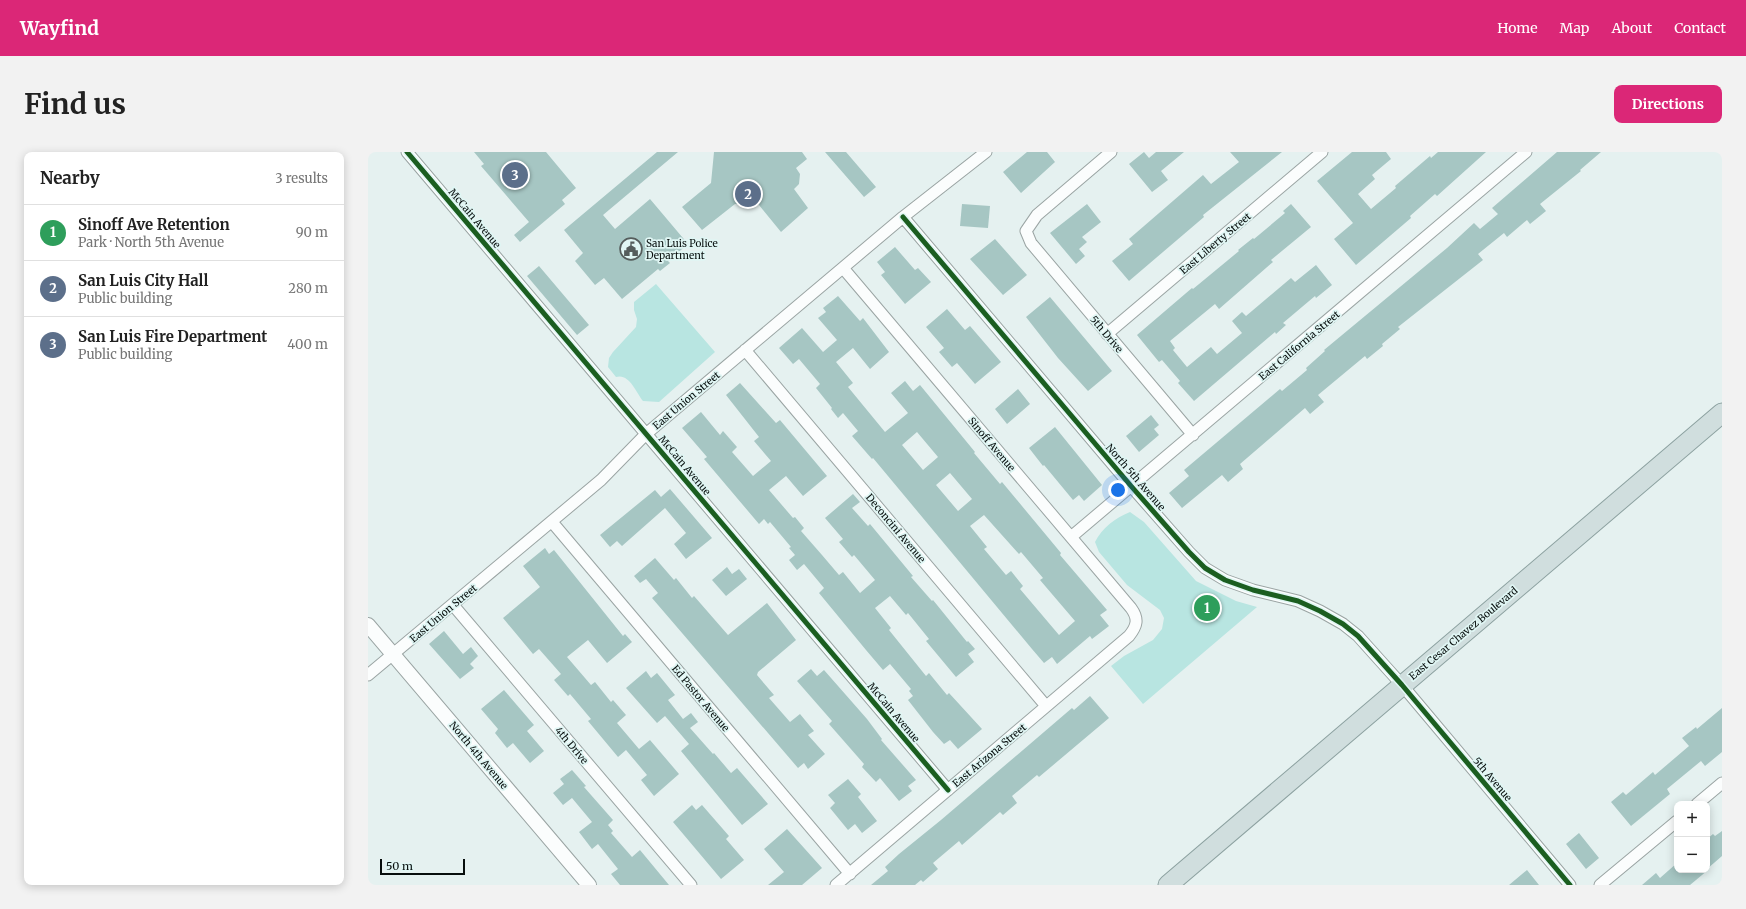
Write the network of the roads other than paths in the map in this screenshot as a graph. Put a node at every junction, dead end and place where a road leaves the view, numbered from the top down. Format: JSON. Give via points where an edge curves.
{"nodes":[{"id":1,"x":407,"y":152,"type":"edge"},
{"id":2,"x":986,"y":152,"type":"edge"},
{"id":3,"x":1111,"y":152,"type":"edge"},
{"id":4,"x":1322,"y":152,"type":"edge"},
{"id":5,"x":1526,"y":152,"type":"edge"},
{"id":6,"x":903,"y":217,"type":"junction"},
{"id":7,"x":843,"y":268,"type":"junction"},
{"id":8,"x":1107,"y":334,"type":"junction"},
{"id":9,"x":745,"y":350,"type":"junction"},
{"id":10,"x":1722,"y":413,"type":"edge"},
{"id":11,"x":646,"y":434,"type":"junction"},
{"id":12,"x":1193,"y":435,"type":"junction"},
{"id":13,"x":1131,"y":486,"type":"junction"},
{"id":14,"x":552,"y":522,"type":"junction"},
{"id":15,"x":1071,"y":537,"type":"junction"},
{"id":16,"x":453,"y":605,"type":"junction"},
{"id":17,"x":1137,"y":622,"type":"joint"},
{"id":18,"x":368,"y":625,"type":"edge"},
{"id":19,"x":394,"y":655,"type":"junction"},
{"id":20,"x":368,"y":675,"type":"edge"},
{"id":21,"x":1402,"y":685,"type":"junction"},
{"id":22,"x":1046,"y":706,"type":"junction"},
{"id":23,"x":1722,"y":783,"type":"edge"},
{"id":24,"x":948,"y":790,"type":"junction"},
{"id":25,"x":1701,"y":801,"type":"edge"},
{"id":26,"x":1674,"y":823,"type":"edge"},
{"id":27,"x":850,"y":874,"type":"junction"},
{"id":28,"x":589,"y":885,"type":"edge"},
{"id":29,"x":692,"y":885,"type":"edge"},
{"id":30,"x":836,"y":885,"type":"edge"},
{"id":31,"x":1168,"y":885,"type":"edge"},
{"id":32,"x":1570,"y":885,"type":"edge"},
{"id":33,"x":1600,"y":885,"type":"edge"}],
"edges":[{"from":1,"to":11,"type":"street","name":"McCain Avenue"},
{"from":2,"to":6,"type":"street","name":"East Union Street"},
{"from":3,"to":8,"type":"street","name":"5th Drive","via":[[1037,215],[1026,231],[1031,243]]},
{"from":4,"to":8,"type":"street","name":"East Liberty Street"},
{"from":5,"to":12,"type":"street","name":"East California Street"},
{"from":6,"to":7,"type":"street","name":"East Union Street"},
{"from":6,"to":13,"type":"street","name":"North 5th Avenue"},
{"from":7,"to":9,"type":"street","name":"East Union Street"},
{"from":7,"to":15,"type":"street","name":"Sinoff Avenue"},
{"from":8,"to":12,"type":"street","name":"5th Drive"},
{"from":9,"to":11,"type":"street","name":"East Union Street"},
{"from":9,"to":22,"type":"street","name":"Deconcini Avenue"},
{"from":10,"to":21,"type":"highway","name":"East Cesar Chavez Boulevard"},
{"from":11,"to":14,"type":"street","name":"East Union Street","via":[[601,480]]},
{"from":11,"to":24,"type":"street","name":"McCain Avenue"},
{"from":12,"to":13,"type":"street","name":"East California Street"},
{"from":13,"to":15,"type":"street","name":"East California Street"},
{"from":13,"to":21,"type":"street","name":"North 5th Avenue","via":[[1205,568],[1225,580],[1252,590],[1298,601],[1332,617],[1358,636]]},
{"from":14,"to":16,"type":"street","name":"East Union Street"},
{"from":14,"to":27,"type":"street","name":"Ed Pastor Avenue"},
{"from":15,"to":17,"type":"street","name":"Sinoff Avenue","via":[[1131,608]]},
{"from":16,"to":19,"type":"street","name":"East Union Street"},
{"from":16,"to":29,"type":"street","name":"4th Drive"},
{"from":17,"to":22,"type":"street","name":"East Arizona Street","via":[[1129,636]]},
{"from":18,"to":19,"type":"street","name":"North 4th Avenue"},
{"from":19,"to":20,"type":"street","name":"East Union Street"},
{"from":19,"to":28,"type":"street","name":"North 4th Avenue"},
{"from":21,"to":31,"type":"highway","name":"East Cesar Chavez Boulevard"},
{"from":21,"to":32,"type":"street","name":"5th Avenue"},
{"from":22,"to":24,"type":"street","name":"East Arizona Street"},
{"from":23,"to":25,"type":"street"},
{"from":24,"to":27,"type":"street","name":"East Arizona Street"},
{"from":26,"to":33,"type":"street"},
{"from":27,"to":30,"type":"street","name":"East Arizona Street"}]}
